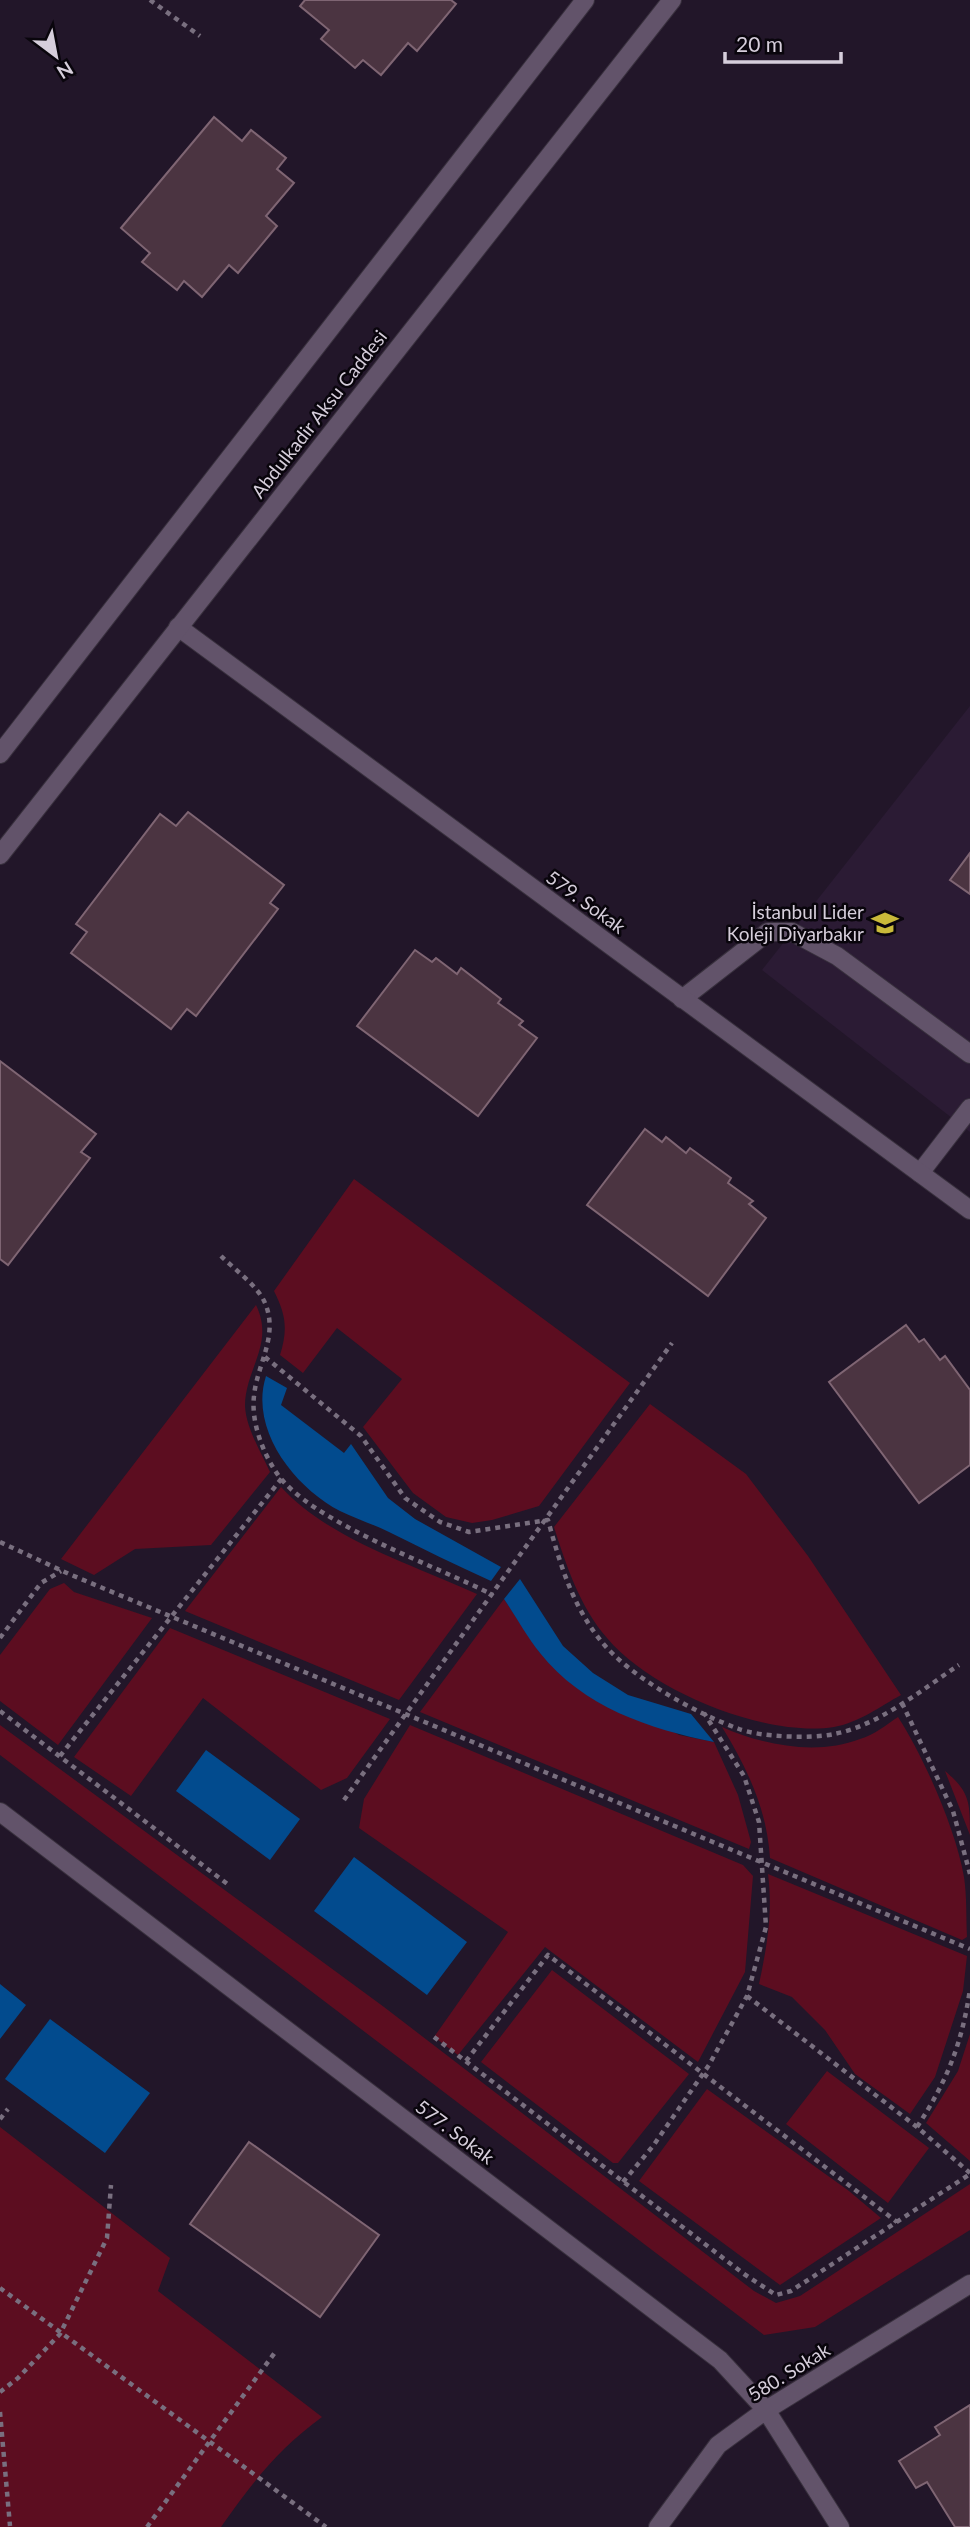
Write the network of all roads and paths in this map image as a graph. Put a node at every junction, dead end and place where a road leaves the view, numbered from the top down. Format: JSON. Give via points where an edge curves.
{"nodes":[{"id":1,"x":150,"y":0,"type":"edge"},
{"id":2,"x":585,"y":0,"type":"edge"},
{"id":3,"x":672,"y":0,"type":"edge"},
{"id":4,"x":200,"y":36,"type":"dead end"},
{"id":5,"x":178,"y":627,"type":"junction"},
{"id":6,"x":0,"y":754,"type":"edge"},
{"id":7,"x":0,"y":855,"type":"edge"},
{"id":8,"x":682,"y":999,"type":"junction"},
{"id":9,"x":970,"y":1055,"type":"edge"},
{"id":10,"x":970,"y":1108,"type":"edge"},
{"id":11,"x":920,"y":1173,"type":"junction"},
{"id":12,"x":970,"y":1210,"type":"edge"},
{"id":13,"x":221,"y":1256,"type":"dead end"},
{"id":14,"x":672,"y":1343,"type":"dead end"},
{"id":15,"x":265,"y":1357,"type":"junction"},
{"id":16,"x":282,"y":1478,"type":"junction"},
{"id":17,"x":548,"y":1520,"type":"junction"},
{"id":18,"x":0,"y":1542,"type":"edge"},
{"id":19,"x":62,"y":1571,"type":"junction"},
{"id":20,"x":494,"y":1595,"type":"junction"},
{"id":21,"x":170,"y":1616,"type":"junction"},
{"id":22,"x":0,"y":1638,"type":"edge"},
{"id":23,"x":959,"y":1665,"type":"dead end"},
{"id":24,"x":902,"y":1703,"type":"junction"},
{"id":25,"x":0,"y":1711,"type":"edge"},
{"id":26,"x":703,"y":1712,"type":"junction"},
{"id":27,"x":406,"y":1714,"type":"junction"},
{"id":28,"x":60,"y":1756,"type":"junction"},
{"id":29,"x":344,"y":1800,"type":"dead end"},
{"id":30,"x":0,"y":1812,"type":"edge"},
{"id":31,"x":762,"y":1863,"type":"junction"},
{"id":32,"x":970,"y":1874,"type":"edge"},
{"id":33,"x":230,"y":1886,"type":"dead end"},
{"id":34,"x":970,"y":1949,"type":"edge"},
{"id":35,"x":970,"y":1989,"type":"edge"},
{"id":36,"x":747,"y":1996,"type":"junction"},
{"id":37,"x":434,"y":2037,"type":"dead end"},
{"id":38,"x":466,"y":2061,"type":"junction"},
{"id":39,"x":702,"y":2074,"type":"junction"},
{"id":40,"x":8,"y":2109,"type":"dead end"},
{"id":41,"x":0,"y":2119,"type":"edge"},
{"id":42,"x":917,"y":2127,"type":"junction"},
{"id":43,"x":970,"y":2174,"type":"edge"},
{"id":44,"x":623,"y":2182,"type":"junction"},
{"id":45,"x":111,"y":2185,"type":"dead end"},
{"id":46,"x":897,"y":2222,"type":"junction"},
{"id":47,"x":970,"y":2284,"type":"edge"},
{"id":48,"x":0,"y":2288,"type":"edge"},
{"id":49,"x":60,"y":2334,"type":"junction"},
{"id":50,"x":276,"y":2351,"type":"dead end"},
{"id":51,"x":0,"y":2392,"type":"edge"},
{"id":52,"x":766,"y":2410,"type":"junction"},
{"id":53,"x":0,"y":2412,"type":"edge"},
{"id":54,"x":209,"y":2442,"type":"junction"},
{"id":55,"x":10,"y":2526,"type":"edge"},
{"id":56,"x":659,"y":2526,"type":"edge"},
{"id":57,"x":147,"y":2527,"type":"edge"},
{"id":58,"x":326,"y":2527,"type":"edge"},
{"id":59,"x":841,"y":2527,"type":"edge"}],
"edges":[{"from":1,"to":4,"type":"path"},
{"from":2,"to":6,"type":"street"},
{"from":3,"to":5,"type":"street","name":"Abdulkadir Aksu Caddesi"},
{"from":5,"to":7,"type":"street","name":"Abdulkadir Aksu Caddesi"},
{"from":5,"to":8,"type":"street","name":"579. Sokak"},
{"from":8,"to":9,"type":"street","via":[[768,932],[792,932],[837,956]]},
{"from":8,"to":11,"type":"street","name":"579. Sokak"},
{"from":10,"to":11,"type":"street"},
{"from":11,"to":12,"type":"street","name":"579. Sokak"},
{"from":13,"to":15,"type":"path","via":[[264,1300],[270,1319]]},
{"from":14,"to":17,"type":"path"},
{"from":15,"to":16,"type":"path","via":[[254,1395],[254,1415]]},
{"from":15,"to":17,"type":"path","via":[[361,1436],[405,1498],[440,1522],[469,1532]]},
{"from":16,"to":20,"type":"path","via":[[301,1498],[344,1525]]},
{"from":16,"to":21,"type":"path"},
{"from":17,"to":20,"type":"path"},
{"from":17,"to":26,"type":"path","via":[[568,1588],[601,1641],[625,1666]]},
{"from":18,"to":19,"type":"path"},
{"from":19,"to":21,"type":"path"},
{"from":19,"to":22,"type":"path","via":[[41,1583]]},
{"from":20,"to":27,"type":"path"},
{"from":21,"to":27,"type":"path"},
{"from":21,"to":28,"type":"path"},
{"from":23,"to":24,"type":"path"},
{"from":24,"to":26,"type":"path","via":[[834,1734],[810,1736],[741,1730]]},
{"from":24,"to":32,"type":"path","via":[[953,1811]]},
{"from":25,"to":28,"type":"path"},
{"from":26,"to":31,"type":"path","via":[[744,1776],[759,1822]]},
{"from":27,"to":29,"type":"path"},
{"from":27,"to":31,"type":"path"},
{"from":28,"to":33,"type":"path"},
{"from":30,"to":52,"type":"street","name":"577. Sokak","via":[[720,2360]]},
{"from":31,"to":34,"type":"path"},
{"from":31,"to":36,"type":"path","via":[[766,1927]]},
{"from":35,"to":42,"type":"path","via":[[951,2069]]},
{"from":36,"to":39,"type":"path"},
{"from":36,"to":42,"type":"path"},
{"from":37,"to":38,"type":"path"},
{"from":38,"to":39,"type":"path","via":[[548,1955]]},
{"from":38,"to":44,"type":"path"},
{"from":39,"to":44,"type":"path"},
{"from":39,"to":46,"type":"path"},
{"from":40,"to":41,"type":"path"},
{"from":42,"to":43,"type":"path"},
{"from":43,"to":46,"type":"path"},
{"from":44,"to":46,"type":"path","via":[[776,2295],[791,2291]]},
{"from":45,"to":49,"type":"path","via":[[107,2238]]},
{"from":47,"to":52,"type":"street","name":"580. Sokak"},
{"from":48,"to":49,"type":"path"},
{"from":49,"to":51,"type":"path"},
{"from":49,"to":54,"type":"path"},
{"from":50,"to":54,"type":"path"},
{"from":52,"to":56,"type":"street","name":"580. Sokak","via":[[718,2445]]},
{"from":52,"to":59,"type":"street","name":"577. Sokak"},
{"from":53,"to":55,"type":"path"},
{"from":54,"to":57,"type":"path"},
{"from":54,"to":58,"type":"path"}]}
